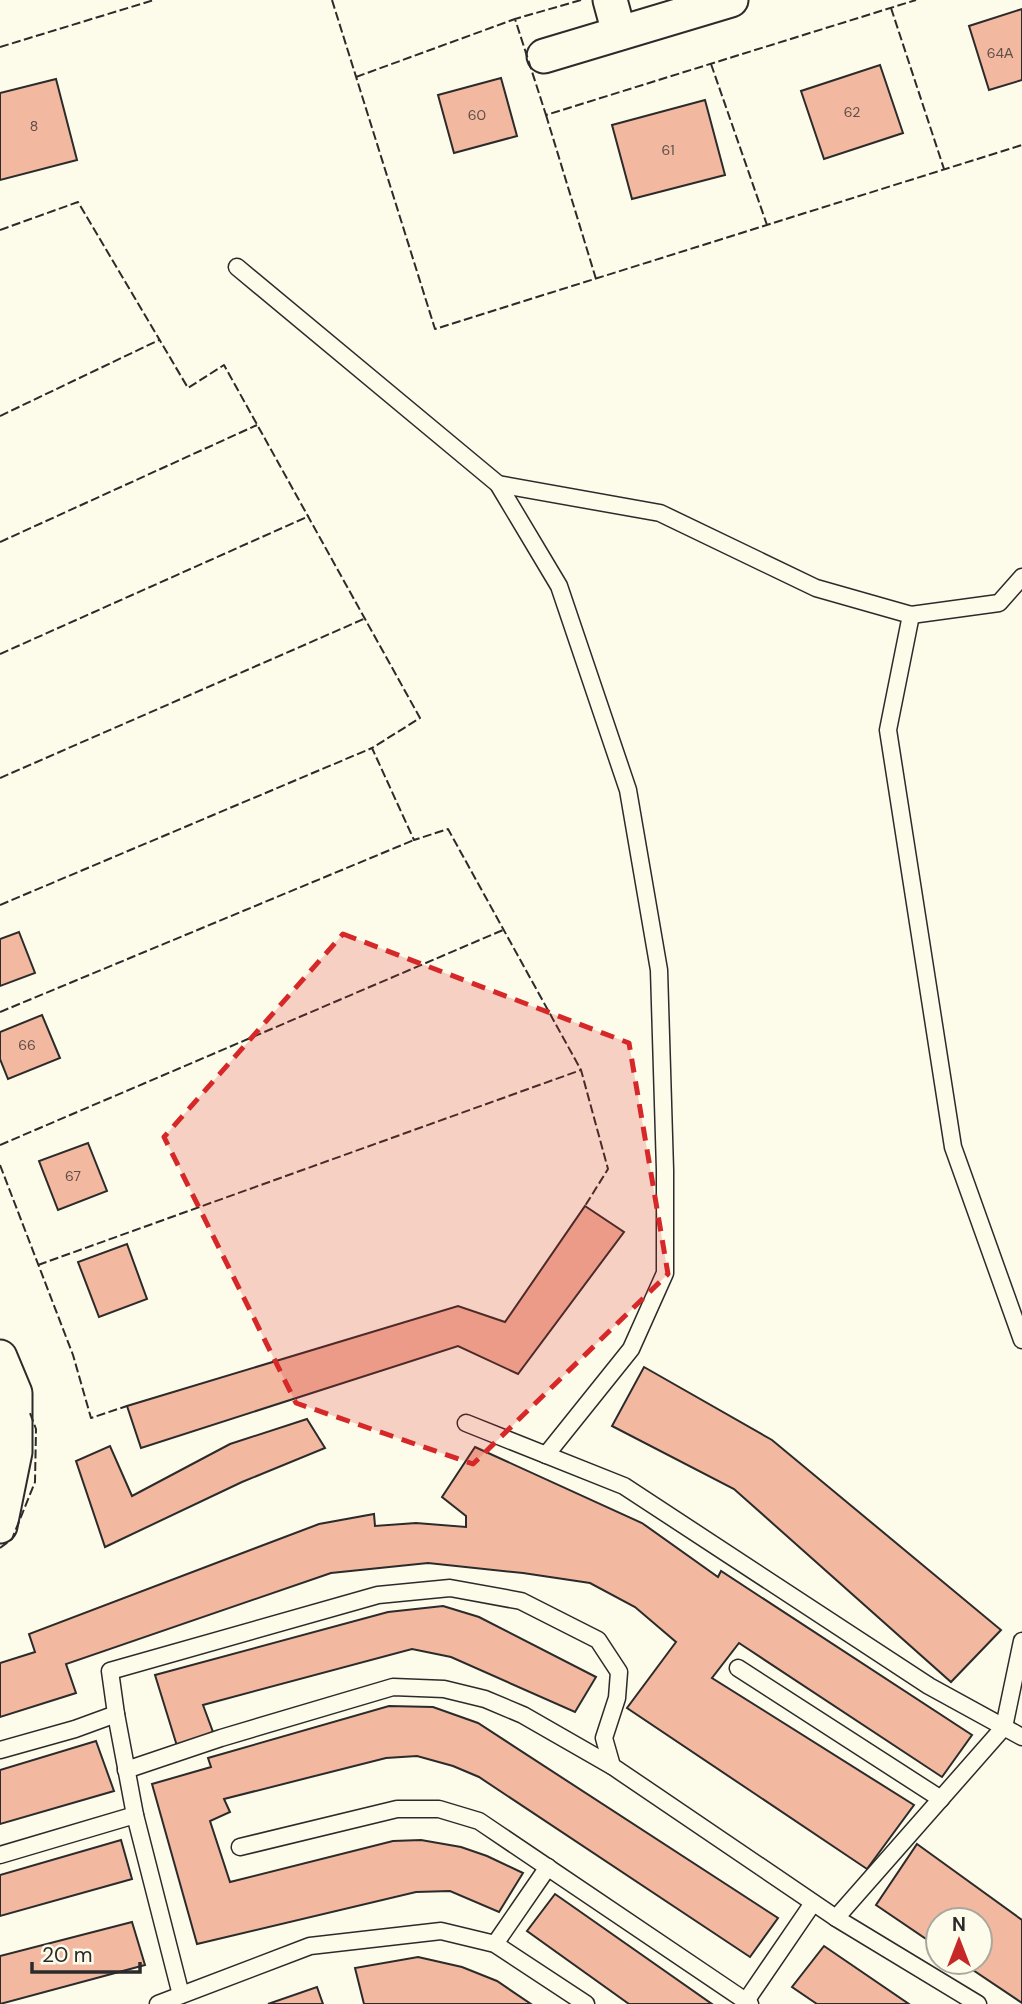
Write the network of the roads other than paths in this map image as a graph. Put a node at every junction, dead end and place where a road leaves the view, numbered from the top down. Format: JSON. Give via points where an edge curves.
{"nodes":[{"id":1,"x":610,"y":0,"type":"edge"},
{"id":2,"x":731,"y":0,"type":"edge"},
{"id":3,"x":620,"y":33,"type":"junction"},
{"id":4,"x":544,"y":56,"type":"dead end"},
{"id":5,"x":237,"y":267,"type":"dead end"},
{"id":6,"x":498,"y":484,"type":"junction"},
{"id":7,"x":1022,"y":577,"type":"edge"},
{"id":8,"x":911,"y":615,"type":"junction"},
{"id":9,"x":1022,"y":1340,"type":"edge"},
{"id":10,"x":0,"y":1357,"type":"edge"},
{"id":11,"x":466,"y":1423,"type":"dead end"},
{"id":12,"x":547,"y":1455,"type":"junction"},
{"id":13,"x":0,"y":1526,"type":"edge"},
{"id":14,"x":1022,"y":1641,"type":"edge"},
{"id":15,"x":738,"y":1668,"type":"dead end"},
{"id":16,"x":116,"y":1714,"type":"junction"},
{"id":17,"x":1004,"y":1727,"type":"junction"},
{"id":18,"x":1022,"y":1737,"type":"edge"},
{"id":19,"x":0,"y":1750,"type":"edge"},
{"id":20,"x":612,"y":1766,"type":"junction"},
{"id":21,"x":126,"y":1770,"type":"junction"},
{"id":22,"x":941,"y":1799,"type":"junction"},
{"id":23,"x":135,"y":1815,"type":"junction"},
{"id":24,"x":240,"y":1847,"type":"dead end"},
{"id":25,"x":0,"y":1855,"type":"edge"},
{"id":26,"x":548,"y":1867,"type":"junction"},
{"id":27,"x":813,"y":1903,"type":"junction"},
{"id":28,"x":836,"y":1918,"type":"junction"},
{"id":29,"x":495,"y":1944,"type":"junction"},
{"id":30,"x":181,"y":1995,"type":"junction"},
{"id":31,"x":748,"y":2003,"type":"edge"},
{"id":32,"x":158,"y":2004,"type":"edge"},
{"id":33,"x":586,"y":2004,"type":"edge"},
{"id":34,"x":978,"y":2004,"type":"edge"}],
"edges":[{"from":1,"to":3,"type":"street"},
{"from":2,"to":3,"type":"street"},
{"from":3,"to":4,"type":"street"},
{"from":5,"to":6,"type":"lane"},
{"from":6,"to":8,"type":"lane","via":[[660,513],[816,588]]},
{"from":6,"to":12,"type":"lane","via":[[559,586],[624,777],[659,970],[665,1273],[631,1349]]},
{"from":7,"to":8,"type":"lane","via":[[999,603]]},
{"from":8,"to":9,"type":"lane","via":[[888,730],[896,784],[953,1147]]},
{"from":10,"to":13,"type":"street","via":[[15,1393],[15,1452]]},
{"from":11,"to":12,"type":"lane"},
{"from":12,"to":17,"type":"lane","via":[[624,1486],[929,1686]]},
{"from":14,"to":17,"type":"lane"},
{"from":15,"to":22,"type":"lane"},
{"from":16,"to":19,"type":"lane"},
{"from":16,"to":20,"type":"lane","via":[[110,1671],[378,1595],[450,1588],[521,1601],[598,1640],[620,1672],[604,1738]]},
{"from":16,"to":21,"type":"lane"},
{"from":17,"to":18,"type":"lane"},
{"from":17,"to":22,"type":"lane"},
{"from":20,"to":21,"type":"lane","via":[[523,1715],[485,1699],[444,1689],[393,1687]]},
{"from":20,"to":27,"type":"lane"},
{"from":21,"to":23,"type":"lane"},
{"from":22,"to":28,"type":"lane"},
{"from":23,"to":25,"type":"lane"},
{"from":23,"to":30,"type":"lane"},
{"from":24,"to":26,"type":"lane","via":[[397,1809],[439,1809],[479,1821]]},
{"from":26,"to":29,"type":"lane"},
{"from":26,"to":31,"type":"lane"},
{"from":27,"to":28,"type":"lane"},
{"from":27,"to":31,"type":"lane"},
{"from":28,"to":34,"type":"lane"},
{"from":29,"to":30,"type":"lane","via":[[441,1931],[310,1946]]},
{"from":29,"to":33,"type":"lane"},
{"from":30,"to":32,"type":"lane"}]}
